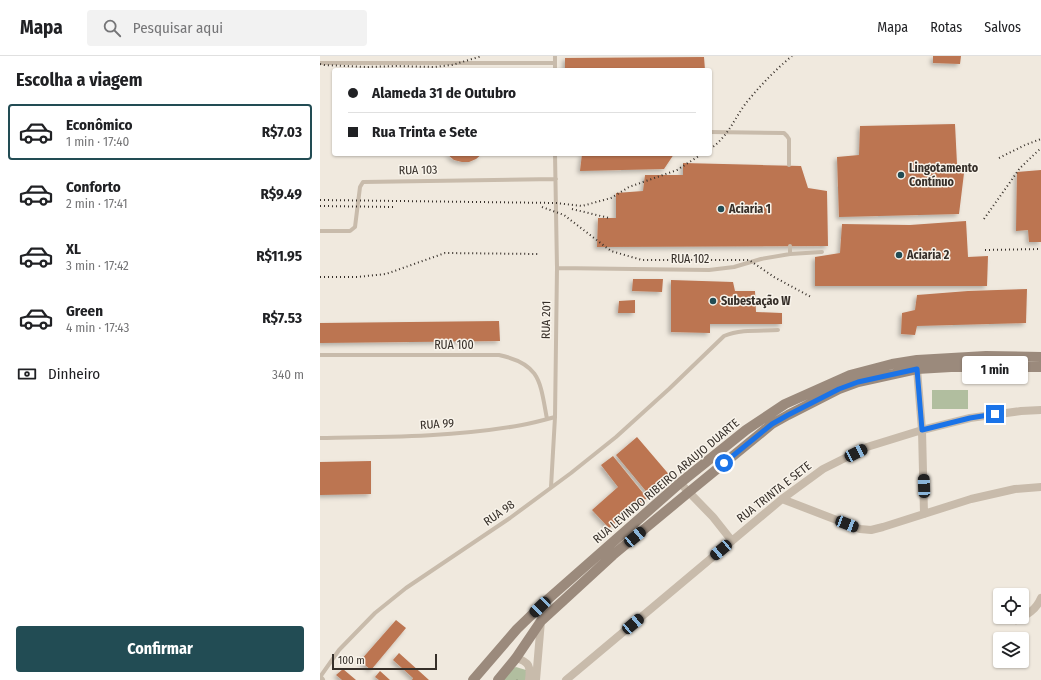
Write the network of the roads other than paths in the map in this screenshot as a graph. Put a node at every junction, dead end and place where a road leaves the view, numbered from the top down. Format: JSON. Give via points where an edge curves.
{"nodes":[{"id":1,"x":555,"y":56,"type":"edge"},
{"id":2,"x":320,"y":63,"type":"edge"},
{"id":3,"x":555,"y":63,"type":"junction"},
{"id":4,"x":555,"y":68,"type":"edge"},
{"id":5,"x":712,"y":132,"type":"edge"},
{"id":6,"x":555,"y":156,"type":"edge"},
{"id":7,"x":789,"y":165,"type":"dead end"},
{"id":8,"x":556,"y":179,"type":"junction"},
{"id":9,"x":320,"y":231,"type":"edge"},
{"id":10,"x":790,"y":246,"type":"dead end"},
{"id":11,"x":822,"y":252,"type":"dead end"},
{"id":12,"x":790,"y":254,"type":"junction"},
{"id":13,"x":556,"y":268,"type":"junction"},
{"id":14,"x":778,"y":330,"type":"dead end"},
{"id":15,"x":320,"y":355,"type":"edge"},
{"id":16,"x":1041,"y":357,"type":"edge"},
{"id":17,"x":1041,"y":367,"type":"edge"},
{"id":18,"x":917,"y":369,"type":"junction"},
{"id":19,"x":852,"y":380,"type":"junction"},
{"id":20,"x":1041,"y":410,"type":"edge"},
{"id":21,"x":555,"y":417,"type":"junction"},
{"id":22,"x":547,"y":419,"type":"junction"},
{"id":23,"x":922,"y":430,"type":"junction"},
{"id":24,"x":320,"y":438,"type":"edge"},
{"id":25,"x":680,"y":483,"type":"junction"},
{"id":26,"x":551,"y":487,"type":"junction"},
{"id":27,"x":1041,"y":487,"type":"edge"},
{"id":28,"x":689,"y":492,"type":"junction"},
{"id":29,"x":782,"y":499,"type":"junction"},
{"id":30,"x":924,"y":514,"type":"junction"},
{"id":31,"x":732,"y":541,"type":"junction"},
{"id":32,"x":1041,"y":598,"type":"edge"},
{"id":33,"x":1029,"y":614,"type":"edge"},
{"id":34,"x":541,"y":621,"type":"junction"},
{"id":35,"x":516,"y":658,"type":"junction"},
{"id":36,"x":320,"y":679,"type":"edge"},
{"id":37,"x":473,"y":680,"type":"edge"},
{"id":38,"x":498,"y":680,"type":"edge"},
{"id":39,"x":529,"y":680,"type":"edge"},
{"id":40,"x":536,"y":680,"type":"edge"},
{"id":41,"x":566,"y":680,"type":"edge"}],
"edges":[{"from":1,"to":3,"type":"lane"},
{"from":2,"to":3,"type":"lane"},
{"from":3,"to":4,"type":"lane"},
{"from":5,"to":7,"type":"lane","via":[[784,134],[788,139]]},
{"from":6,"to":8,"type":"lane","name":"RUA 201"},
{"from":8,"to":9,"type":"lane","name":"RUA 103","via":[[364,182],[360,187],[355,227],[350,231]]},
{"from":8,"to":13,"type":"lane","name":"RUA 201"},
{"from":10,"to":12,"type":"lane"},
{"from":11,"to":12,"type":"lane","name":"RUA 102"},
{"from":12,"to":13,"type":"lane","name":"RUA 102","via":[[761,259],[734,268],[709,270]]},
{"from":13,"to":21,"type":"lane","name":"RUA 201"},
{"from":14,"to":26,"type":"lane","name":"RUA 98","via":[[738,332],[724,336],[616,437]]},
{"from":15,"to":22,"type":"lane","name":"RUA 100","via":[[514,358],[534,372],[540,386]]},
{"from":16,"to":19,"type":"main road","name":"RUA LEVINDO RIBEIRO ARAUJO DUARTE","via":[[986,356],[917,360],[892,364]]},
{"from":17,"to":18,"type":"main road"},
{"from":18,"to":19,"type":"main road"},
{"from":18,"to":23,"type":"street"},
{"from":19,"to":25,"type":"main road","name":"RUA LEVINDO RIBEIRO ARAUJO DUARTE","via":[[785,404],[746,430]]},
{"from":19,"to":28,"type":"main road","via":[[772,424]]},
{"from":20,"to":23,"type":"street","name":"RUA TRINTA E SETE","via":[[970,418]]},
{"from":21,"to":22,"type":"lane","name":"RUA 99"},
{"from":21,"to":26,"type":"lane","name":"RUA 201"},
{"from":22,"to":24,"type":"lane","name":"RUA 99","via":[[522,425],[423,436]]},
{"from":23,"to":29,"type":"street","name":"RUA TRINTA E SETE","via":[[867,447],[824,469]]},
{"from":23,"to":30,"type":"street"},
{"from":25,"to":28,"type":"street"},
{"from":25,"to":37,"type":"main road","name":"RUA LEVINDO RIBEIRO ARAUJO DUARTE","via":[[517,629]]},
{"from":26,"to":36,"type":"lane","name":"RUA 98","via":[[510,518],[406,588],[375,613],[339,650]]},
{"from":27,"to":30,"type":"street","via":[[986,495]]},
{"from":28,"to":31,"type":"street"},
{"from":28,"to":34,"type":"main road","via":[[613,555]]},
{"from":29,"to":30,"type":"street","via":[[860,529],[871,530]]},
{"from":29,"to":31,"type":"street","name":"RUA TRINTA E SETE"},
{"from":31,"to":41,"type":"street","name":"RUA TRINTA E SETE"},
{"from":32,"to":33,"type":"street"},
{"from":34,"to":35,"type":"main road"},
{"from":34,"to":40,"type":"street"},
{"from":35,"to":38,"type":"main road"},
{"from":35,"to":39,"type":"street","via":[[529,666]]}]}
